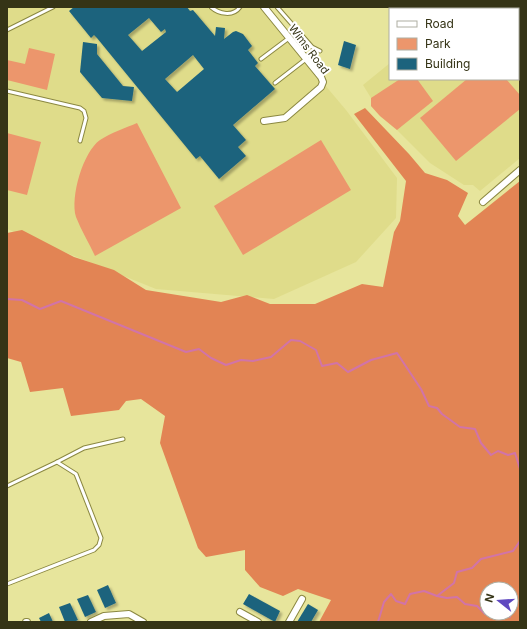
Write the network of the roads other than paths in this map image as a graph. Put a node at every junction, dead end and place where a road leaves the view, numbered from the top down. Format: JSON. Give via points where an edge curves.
{"nodes":[{"id":1,"x":53,"y":7,"type":"edge"},
{"id":2,"x":211,"y":7,"type":"edge"},
{"id":3,"x":240,"y":7,"type":"edge"},
{"id":4,"x":264,"y":7,"type":"edge"},
{"id":5,"x":277,"y":7,"type":"edge"},
{"id":6,"x":7,"y":30,"type":"edge"},
{"id":7,"x":289,"y":38,"type":"junction"},
{"id":8,"x":320,"y":50,"type":"dead end"},
{"id":9,"x":261,"y":59,"type":"dead end"},
{"id":10,"x":306,"y":59,"type":"junction"},
{"id":11,"x":275,"y":83,"type":"dead end"},
{"id":12,"x":7,"y":91,"type":"edge"},
{"id":13,"x":264,"y":121,"type":"dead end"},
{"id":14,"x":80,"y":142,"type":"dead end"},
{"id":15,"x":520,"y":170,"type":"edge"},
{"id":16,"x":483,"y":202,"type":"dead end"},
{"id":17,"x":124,"y":439,"type":"dead end"},
{"id":18,"x":57,"y":462,"type":"junction"},
{"id":19,"x":7,"y":486,"type":"edge"},
{"id":20,"x":7,"y":584,"type":"edge"},
{"id":21,"x":302,"y":599,"type":"dead end"},
{"id":22,"x":240,"y":612,"type":"dead end"},
{"id":23,"x":91,"y":622,"type":"edge"},
{"id":24,"x":143,"y":622,"type":"edge"},
{"id":25,"x":258,"y":622,"type":"edge"},
{"id":26,"x":289,"y":622,"type":"edge"}],
"edges":[{"from":1,"to":6,"type":"lane"},
{"from":2,"to":3,"type":"lane","via":[[222,14],[230,14]]},
{"from":4,"to":7,"type":"street","name":"Wims Road"},
{"from":5,"to":8,"type":"lane","via":[[312,47]]},
{"from":7,"to":9,"type":"lane"},
{"from":7,"to":10,"type":"street","name":"Wims Road"},
{"from":10,"to":11,"type":"lane"},
{"from":10,"to":13,"type":"street","name":"Wims Road","via":[[321,77],[321,87],[285,118]]},
{"from":12,"to":14,"type":"lane","via":[[80,108],[86,118]]},
{"from":15,"to":16,"type":"street"},
{"from":17,"to":18,"type":"lane","via":[[84,448]]},
{"from":18,"to":19,"type":"lane"},
{"from":18,"to":20,"type":"lane","via":[[76,474],[101,538],[99,545],[94,550]]},
{"from":21,"to":26,"type":"street"},
{"from":22,"to":25,"type":"street"},
{"from":23,"to":24,"type":"street","via":[[104,616],[129,614]]}]}
